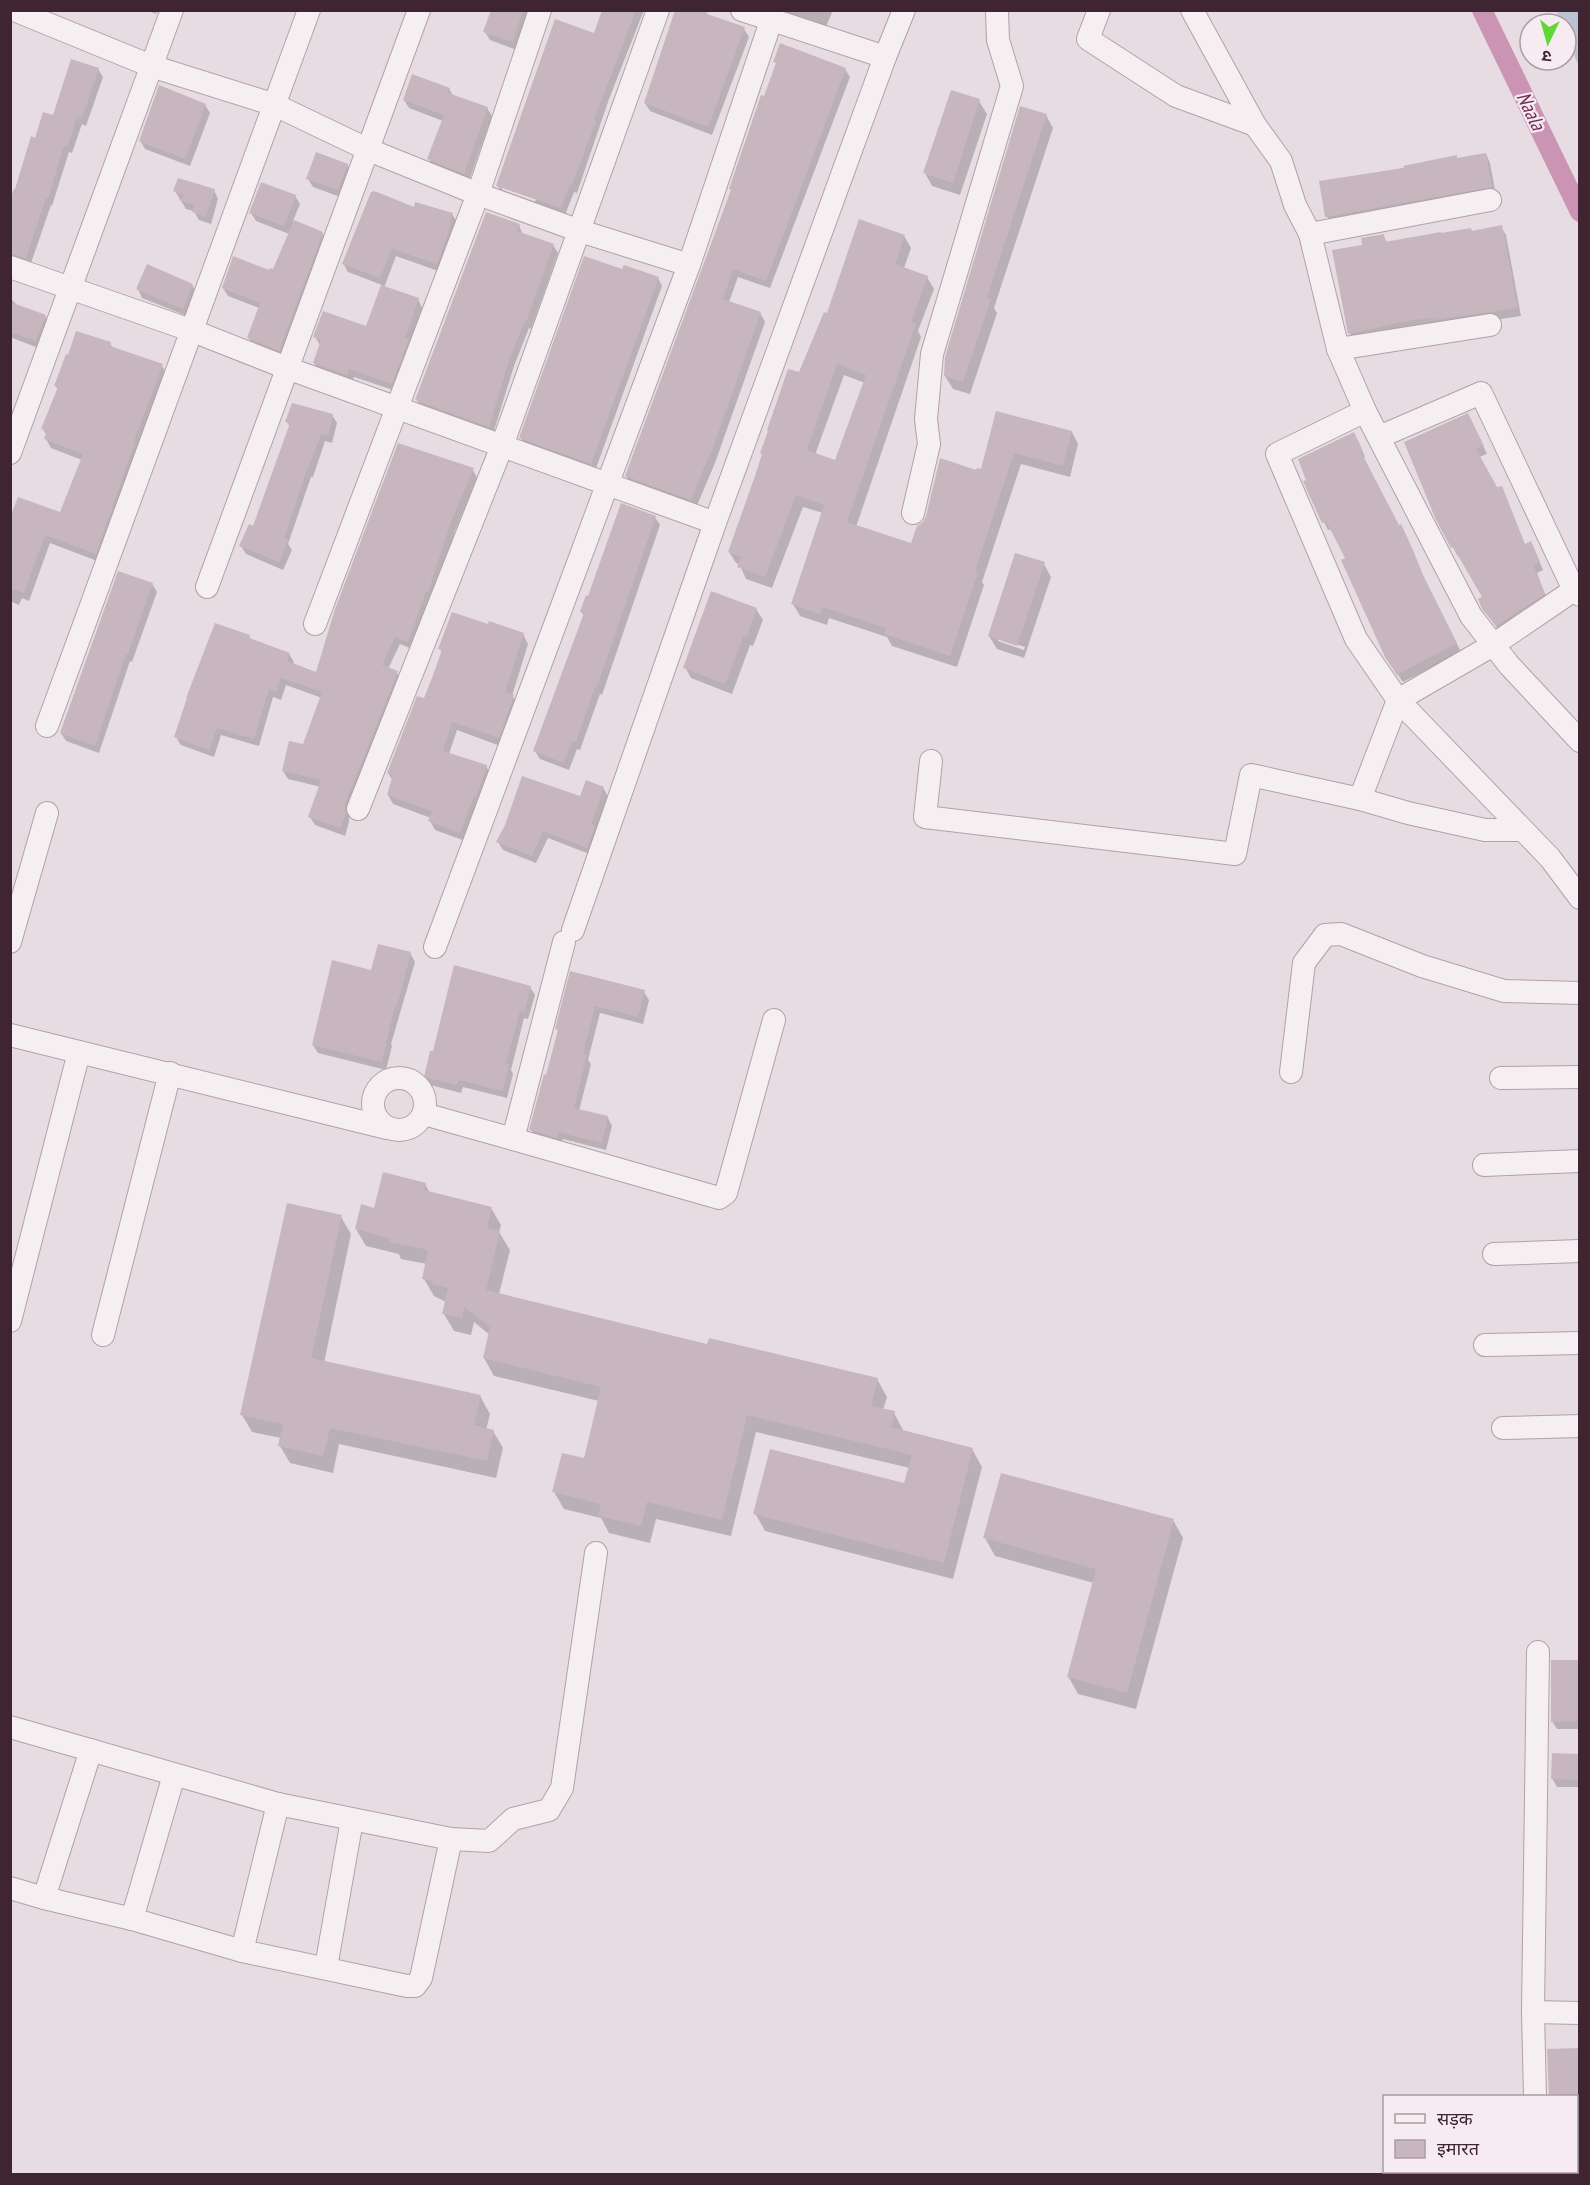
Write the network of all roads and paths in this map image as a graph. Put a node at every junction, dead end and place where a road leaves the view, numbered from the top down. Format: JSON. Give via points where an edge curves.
{"nodes":[{"id":1,"x":172,"y":10,"type":"edge"},
{"id":2,"x":309,"y":10,"type":"edge"},
{"id":3,"x":419,"y":10,"type":"edge"},
{"id":4,"x":540,"y":10,"type":"edge"},
{"id":5,"x":658,"y":10,"type":"edge"},
{"id":6,"x":742,"y":10,"type":"edge"},
{"id":7,"x":904,"y":10,"type":"edge"},
{"id":8,"x":997,"y":10,"type":"edge"},
{"id":9,"x":1099,"y":10,"type":"edge"},
{"id":10,"x":1192,"y":10,"type":"edge"},
{"id":11,"x":26,"y":12,"type":"edge"},
{"id":12,"x":771,"y":21,"type":"junction"},
{"id":13,"x":885,"y":57,"type":"junction"},
{"id":14,"x":151,"y":66,"type":"junction"},
{"id":15,"x":275,"y":105,"type":"junction"},
{"id":16,"x":1255,"y":125,"type":"junction"},
{"id":17,"x":369,"y":150,"type":"junction"},
{"id":18,"x":478,"y":194,"type":"junction"},
{"id":19,"x":1490,"y":200,"type":"dead end"},
{"id":20,"x":580,"y":231,"type":"junction"},
{"id":21,"x":1310,"y":234,"type":"junction"},
{"id":22,"x":689,"y":265,"type":"junction"},
{"id":23,"x":10,"y":267,"type":"edge"},
{"id":24,"x":70,"y":289,"type":"junction"},
{"id":25,"x":1490,"y":325,"type":"dead end"},
{"id":26,"x":193,"y":331,"type":"junction"},
{"id":27,"x":1338,"y":349,"type":"junction"},
{"id":28,"x":287,"y":368,"type":"junction"},
{"id":29,"x":398,"y":407,"type":"junction"},
{"id":30,"x":1365,"y":411,"type":"junction"},
{"id":31,"x":1379,"y":437,"type":"junction"},
{"id":32,"x":502,"y":446,"type":"junction"},
{"id":33,"x":10,"y":453,"type":"edge"},
{"id":34,"x":607,"y":484,"type":"junction"},
{"id":35,"x":913,"y":513,"type":"dead end"},
{"id":36,"x":715,"y":523,"type":"junction"},
{"id":37,"x":207,"y":587,"type":"dead end"},
{"id":38,"x":1577,"y":593,"type":"edge"},
{"id":39,"x":315,"y":624,"type":"dead end"},
{"id":40,"x":1493,"y":645,"type":"junction"},
{"id":41,"x":1398,"y":699,"type":"junction"},
{"id":42,"x":47,"y":726,"type":"dead end"},
{"id":43,"x":1580,"y":741,"type":"edge"},
{"id":44,"x":931,"y":761,"type":"dead end"},
{"id":45,"x":1359,"y":799,"type":"junction"},
{"id":46,"x":358,"y":809,"type":"dead end"},
{"id":47,"x":47,"y":813,"type":"dead end"},
{"id":48,"x":1522,"y":830,"type":"junction"},
{"id":49,"x":1580,"y":898,"type":"edge"},
{"id":50,"x":10,"y":942,"type":"edge"},
{"id":51,"x":435,"y":946,"type":"dead end"},
{"id":52,"x":1580,"y":993,"type":"edge"},
{"id":53,"x":774,"y":1020,"type":"dead end"},
{"id":54,"x":10,"y":1035,"type":"edge"},
{"id":55,"x":80,"y":1052,"type":"junction"},
{"id":56,"x":1291,"y":1072,"type":"dead end"},
{"id":57,"x":170,"y":1073,"type":"junction"},
{"id":58,"x":1580,"y":1077,"type":"edge"},
{"id":59,"x":1501,"y":1078,"type":"dead end"},
{"id":60,"x":424,"y":1114,"type":"junction"},
{"id":61,"x":387,"y":1128,"type":"junction"},
{"id":62,"x":513,"y":1139,"type":"junction"},
{"id":63,"x":1580,"y":1161,"type":"edge"},
{"id":64,"x":1484,"y":1165,"type":"dead end"},
{"id":65,"x":1580,"y":1251,"type":"edge"},
{"id":66,"x":1494,"y":1254,"type":"dead end"},
{"id":67,"x":10,"y":1322,"type":"edge"},
{"id":68,"x":103,"y":1335,"type":"dead end"},
{"id":69,"x":1580,"y":1343,"type":"edge"},
{"id":70,"x":1485,"y":1345,"type":"dead end"},
{"id":71,"x":1580,"y":1426,"type":"edge"},
{"id":72,"x":1503,"y":1428,"type":"dead end"},
{"id":73,"x":596,"y":1552,"type":"dead end"},
{"id":74,"x":1538,"y":1652,"type":"dead end"},
{"id":75,"x":11,"y":1727,"type":"edge"},
{"id":76,"x":91,"y":1750,"type":"junction"},
{"id":77,"x":174,"y":1775,"type":"junction"},
{"id":78,"x":278,"y":1804,"type":"junction"},
{"id":79,"x":352,"y":1820,"type":"junction"},
{"id":80,"x":451,"y":1839,"type":"junction"},
{"id":81,"x":10,"y":1888,"type":"edge"},
{"id":82,"x":44,"y":1898,"type":"junction"},
{"id":83,"x":132,"y":1919,"type":"junction"},
{"id":84,"x":242,"y":1951,"type":"junction"},
{"id":85,"x":326,"y":1967,"type":"junction"},
{"id":86,"x":1533,"y":2012,"type":"junction"},
{"id":87,"x":1580,"y":2013,"type":"edge"},
{"id":88,"x":1535,"y":2095,"type":"edge"}],
"edges":[{"from":1,"to":14,"type":"street"},
{"from":2,"to":15,"type":"street"},
{"from":3,"to":17,"type":"street"},
{"from":4,"to":18,"type":"street"},
{"from":5,"to":20,"type":"street"},
{"from":6,"to":12,"type":"street"},
{"from":7,"to":13,"type":"street"},
{"from":8,"to":35,"type":"street","via":[[998,40],[1012,86],[932,354],[926,419],[929,444]]},
{"from":9,"to":16,"type":"street","via":[[1088,39],[1176,96]]},
{"from":10,"to":16,"type":"street"},
{"from":11,"to":14,"type":"street"},
{"from":12,"to":13,"type":"street"},
{"from":12,"to":22,"type":"street"},
{"from":13,"to":36,"type":"street"},
{"from":14,"to":15,"type":"street"},
{"from":14,"to":24,"type":"street"},
{"from":15,"to":17,"type":"street"},
{"from":15,"to":26,"type":"street"},
{"from":16,"to":21,"type":"street","via":[[1281,161],[1295,205]]},
{"from":17,"to":18,"type":"street"},
{"from":17,"to":28,"type":"street"},
{"from":18,"to":20,"type":"street"},
{"from":18,"to":29,"type":"street"},
{"from":19,"to":21,"type":"street"},
{"from":20,"to":22,"type":"street"},
{"from":20,"to":32,"type":"street"},
{"from":21,"to":27,"type":"street"},
{"from":22,"to":34,"type":"street"},
{"from":23,"to":24,"type":"street"},
{"from":24,"to":26,"type":"street"},
{"from":24,"to":33,"type":"street"},
{"from":25,"to":27,"type":"street"},
{"from":26,"to":28,"type":"street"},
{"from":26,"to":42,"type":"street"},
{"from":27,"to":30,"type":"street"},
{"from":28,"to":29,"type":"street"},
{"from":28,"to":37,"type":"street"},
{"from":29,"to":32,"type":"street"},
{"from":29,"to":39,"type":"street"},
{"from":30,"to":31,"type":"street"},
{"from":30,"to":41,"type":"street","via":[[1277,454],[1356,639]]},
{"from":31,"to":38,"type":"street","via":[[1481,393]]},
{"from":31,"to":40,"type":"street","via":[[1471,616]]},
{"from":32,"to":34,"type":"street"},
{"from":32,"to":46,"type":"street"},
{"from":34,"to":36,"type":"street"},
{"from":34,"to":51,"type":"street"},
{"from":36,"to":62,"type":"street","via":[[568,936]]},
{"from":38,"to":40,"type":"street"},
{"from":40,"to":41,"type":"street"},
{"from":40,"to":43,"type":"street"},
{"from":41,"to":45,"type":"street"},
{"from":41,"to":48,"type":"street"},
{"from":44,"to":45,"type":"street","via":[[925,817],[1235,854],[1251,775]]},
{"from":45,"to":48,"type":"street","via":[[1485,830]]},
{"from":47,"to":50,"type":"street"},
{"from":48,"to":49,"type":"street","via":[[1550,858]]},
{"from":52,"to":56,"type":"street","via":[[1504,990],[1422,966],[1341,934],[1325,936],[1304,963]]},
{"from":53,"to":62,"type":"street","via":[[726,1193],[719,1198]]},
{"from":54,"to":55,"type":"street"},
{"from":55,"to":57,"type":"street"},
{"from":55,"to":67,"type":"street"},
{"from":57,"to":61,"type":"street"},
{"from":57,"to":68,"type":"street"},
{"from":58,"to":59,"type":"street"},
{"from":60,"to":61,"type":"street","via":[[413,1127],[395,1131]]},
{"from":60,"to":61,"type":"street","via":[[422,1089],[408,1079],[391,1079],[377,1089],[372,1106]]},
{"from":60,"to":62,"type":"street"},
{"from":63,"to":64,"type":"street"},
{"from":65,"to":66,"type":"street"},
{"from":69,"to":70,"type":"street"},
{"from":71,"to":72,"type":"street"},
{"from":73,"to":80,"type":"street","via":[[562,1788],[549,1810],[513,1819],[489,1841]]},
{"from":74,"to":86,"type":"street"},
{"from":75,"to":76,"type":"street"},
{"from":76,"to":77,"type":"street"},
{"from":76,"to":82,"type":"street"},
{"from":77,"to":78,"type":"street"},
{"from":77,"to":83,"type":"street"},
{"from":78,"to":79,"type":"street"},
{"from":78,"to":84,"type":"street"},
{"from":79,"to":80,"type":"street"},
{"from":79,"to":85,"type":"street"},
{"from":80,"to":85,"type":"street","via":[[421,1978],[415,1986]]},
{"from":81,"to":82,"type":"street"},
{"from":82,"to":83,"type":"street"},
{"from":83,"to":84,"type":"street"},
{"from":84,"to":85,"type":"street"},
{"from":86,"to":87,"type":"street"},
{"from":86,"to":88,"type":"street"}]}
